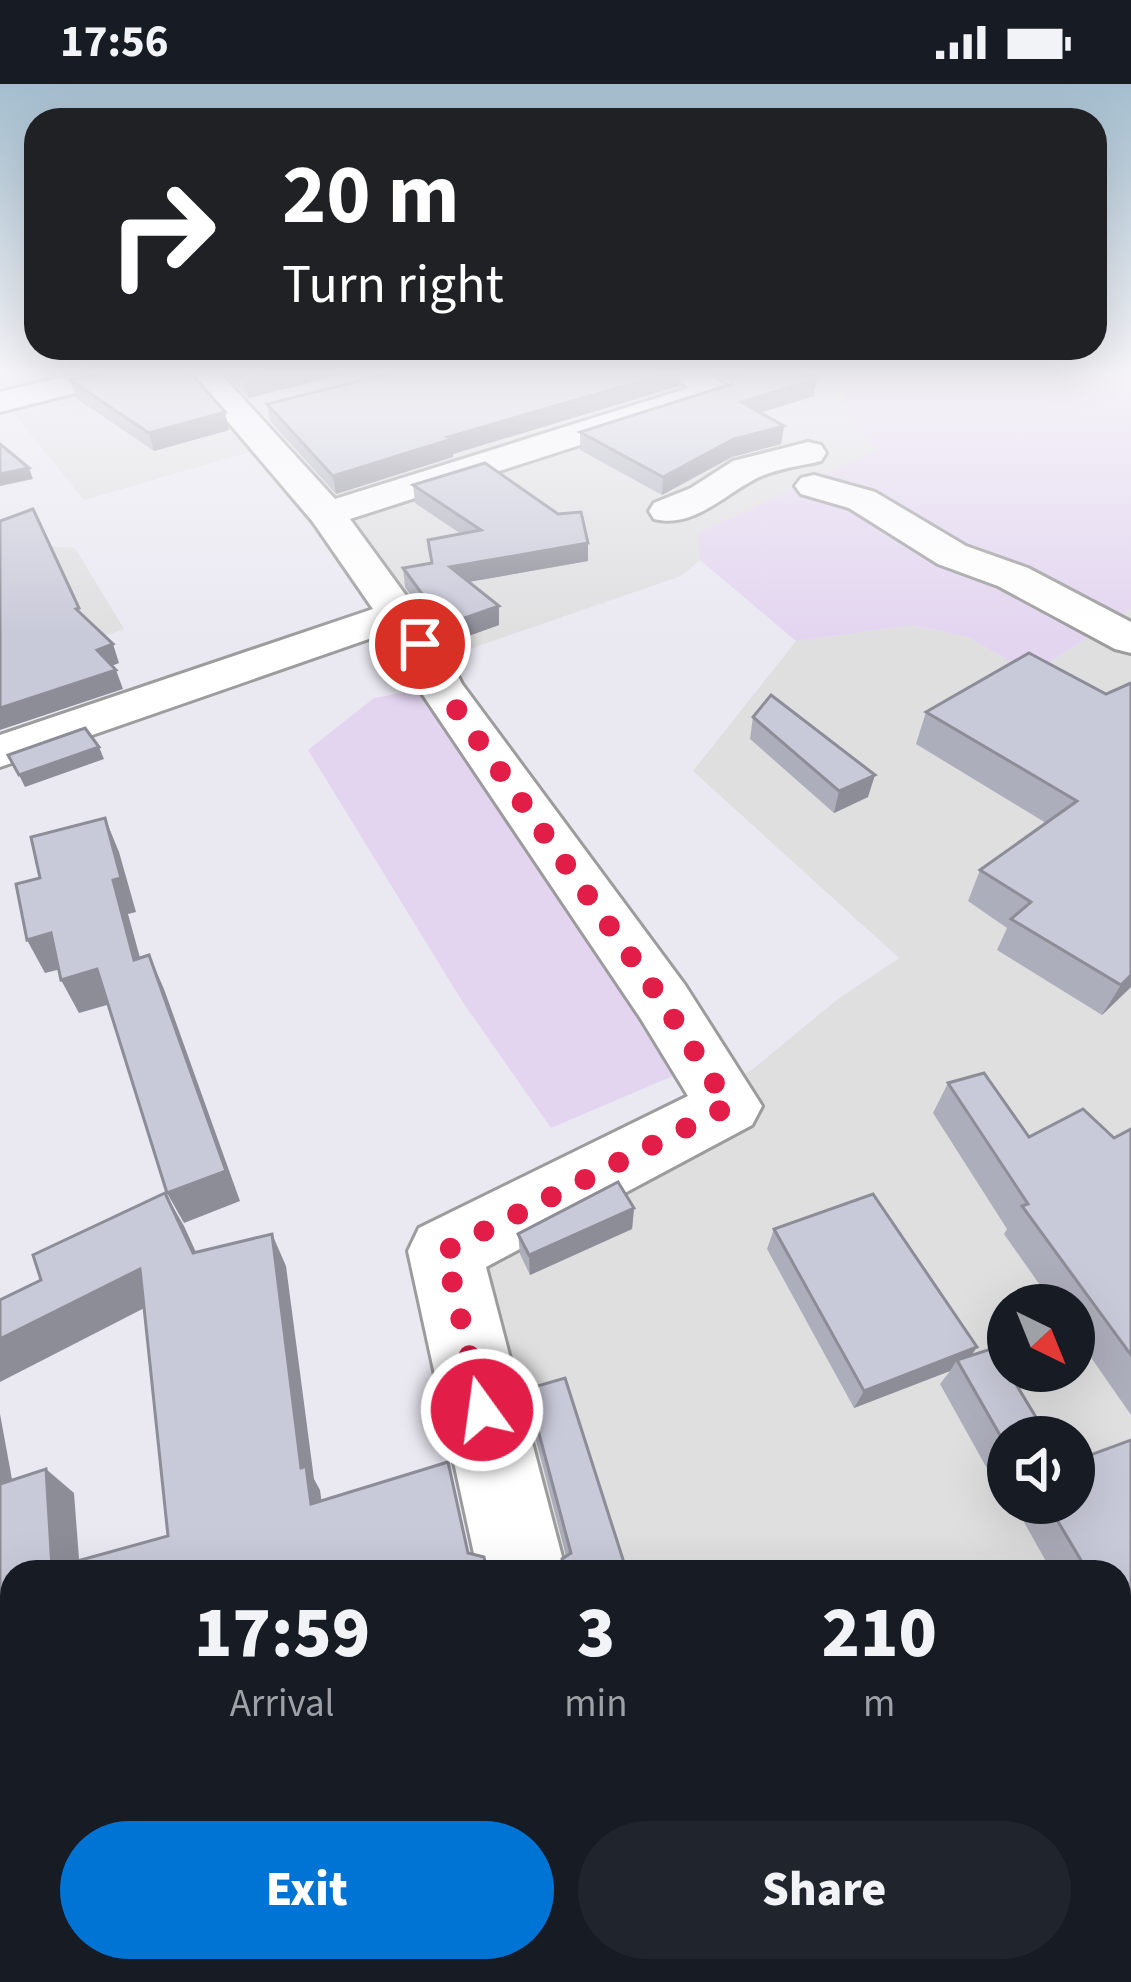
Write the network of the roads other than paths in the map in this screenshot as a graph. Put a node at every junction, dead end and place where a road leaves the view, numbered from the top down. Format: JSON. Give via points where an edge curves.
{"nodes":[{"id":1,"x":282,"y":460,"type":"edge"},
{"id":2,"x":478,"y":460,"type":"edge"},
{"id":3,"x":783,"y":460,"type":"edge"},
{"id":4,"x":814,"y":486,"type":"dead end"},
{"id":5,"x":668,"y":511,"type":"dead end"},
{"id":6,"x":327,"y":514,"type":"junction"},
{"id":7,"x":397,"y":615,"type":"junction"},
{"id":8,"x":1131,"y":640,"type":"edge"},
{"id":9,"x":0,"y":752,"type":"edge"},
{"id":10,"x":519,"y":1560,"type":"edge"}],
"edges":[{"from":1,"to":6,"type":"street"},
{"from":2,"to":6,"type":"street"},
{"from":3,"to":5,"type":"street","via":[[746,469]]},
{"from":4,"to":8,"type":"street","via":[[862,500],[952,555]]},
{"from":6,"to":7,"type":"street"},
{"from":7,"to":9,"type":"street"},
{"from":7,"to":10,"type":"street","via":[[729,1106],[445,1251]]}]}
